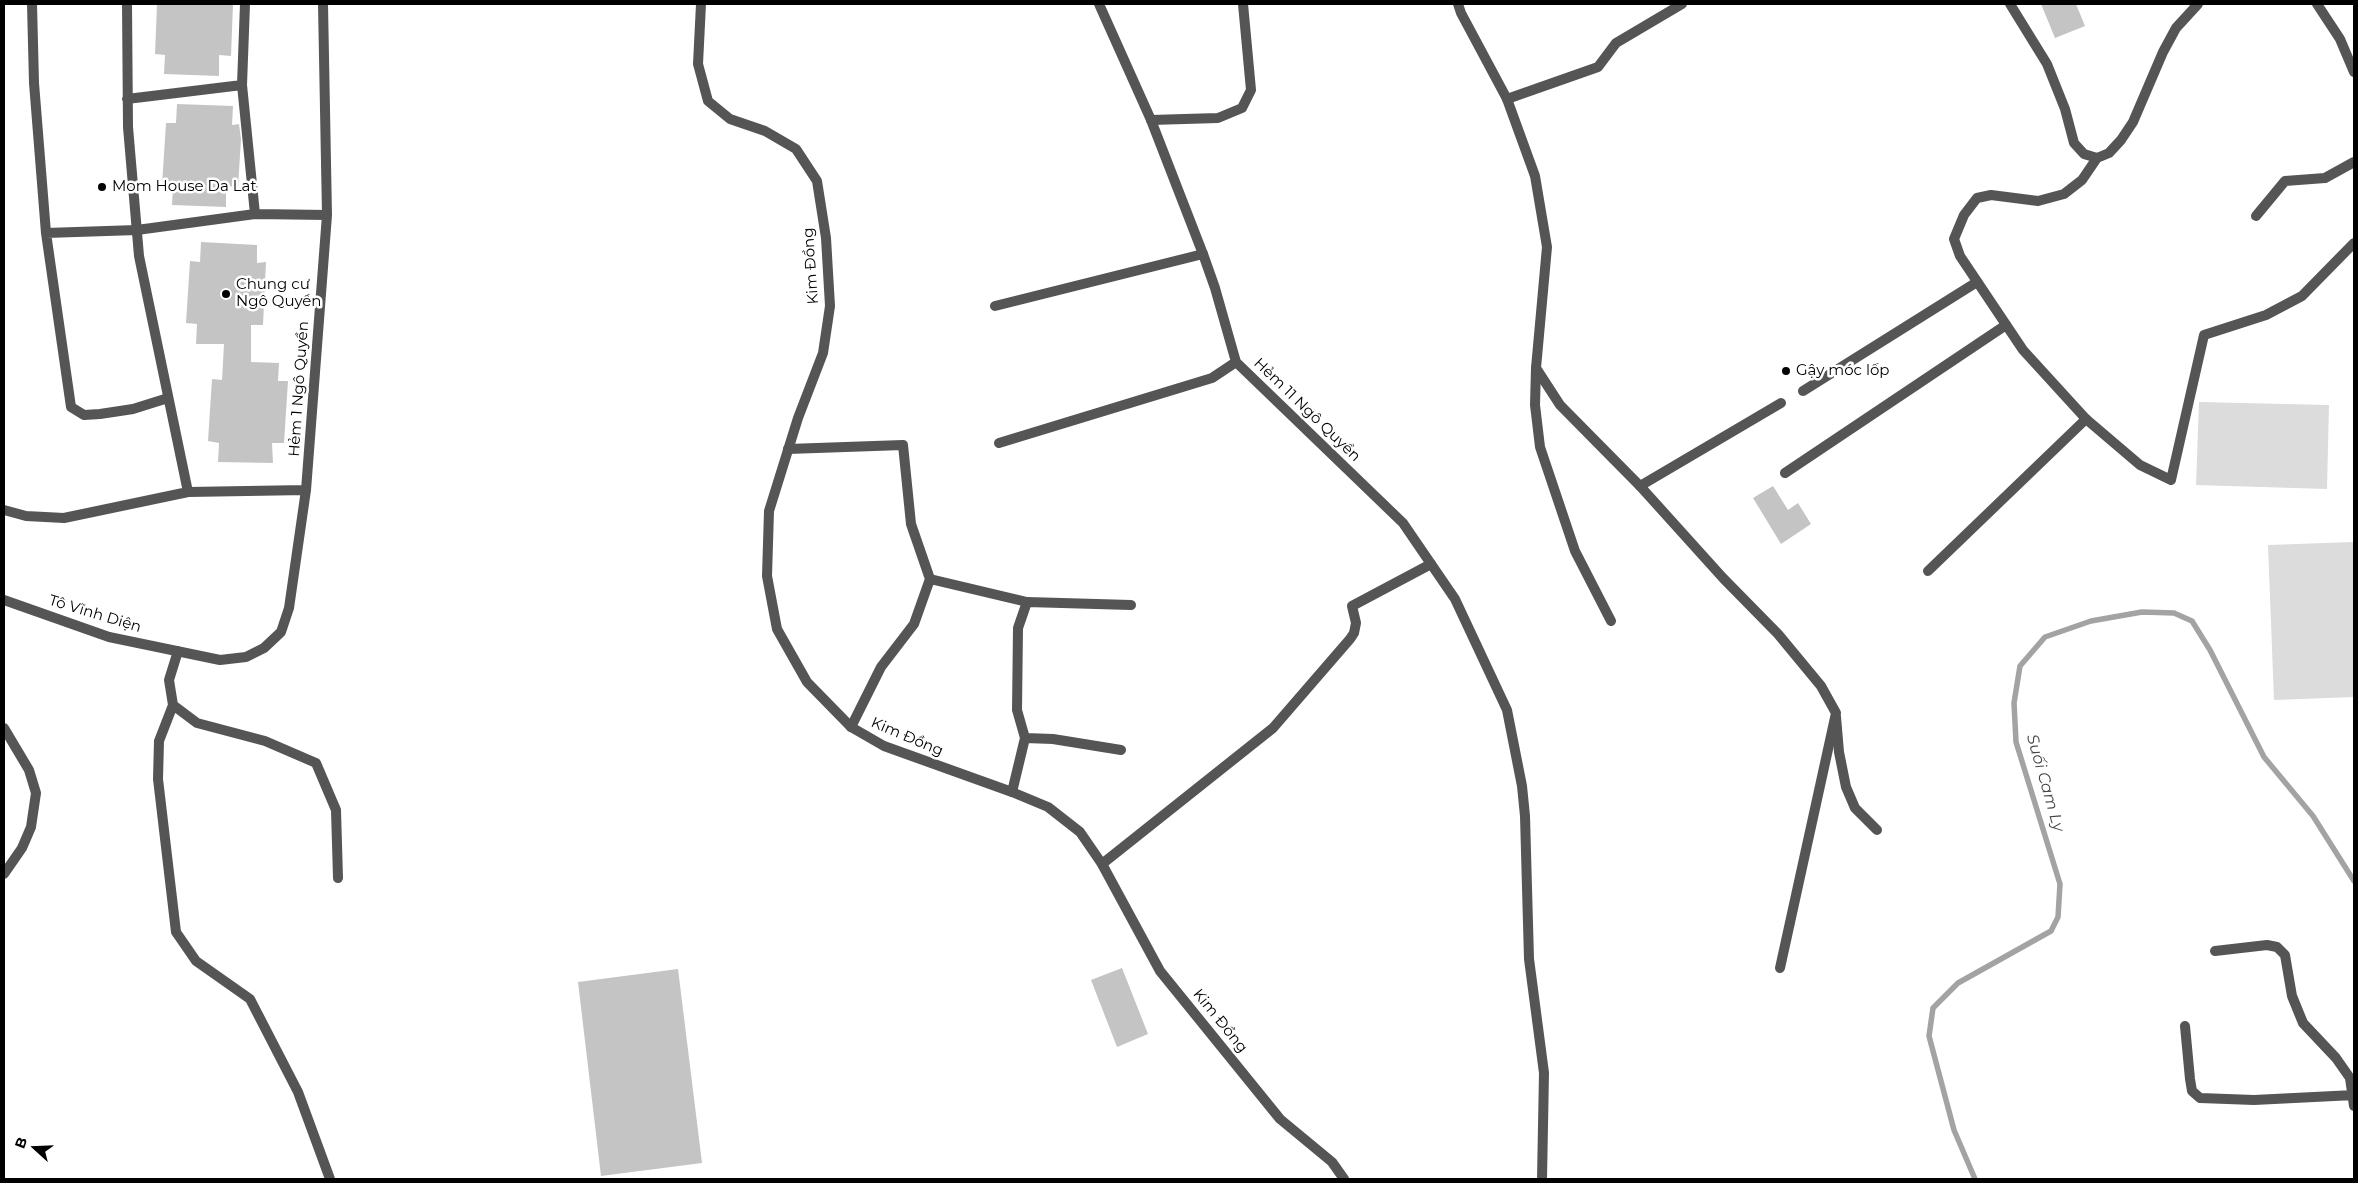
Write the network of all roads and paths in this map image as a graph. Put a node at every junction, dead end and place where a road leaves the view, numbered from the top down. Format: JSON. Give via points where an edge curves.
{"nodes":[{"id":1,"x":32,"y":4,"type":"edge"},
{"id":2,"x":127,"y":4,"type":"edge"},
{"id":3,"x":245,"y":4,"type":"edge"},
{"id":4,"x":323,"y":4,"type":"edge"},
{"id":5,"x":702,"y":4,"type":"edge"},
{"id":6,"x":1099,"y":4,"type":"edge"},
{"id":7,"x":1243,"y":4,"type":"edge"},
{"id":8,"x":1458,"y":4,"type":"edge"},
{"id":9,"x":1682,"y":4,"type":"edge"},
{"id":10,"x":2010,"y":4,"type":"edge"},
{"id":11,"x":2198,"y":4,"type":"edge"},
{"id":12,"x":2317,"y":4,"type":"edge"},
{"id":13,"x":2354,"y":72,"type":"edge"},
{"id":14,"x":242,"y":85,"type":"junction"},
{"id":15,"x":128,"y":99,"type":"junction"},
{"id":16,"x":1507,"y":99,"type":"junction"},
{"id":17,"x":1151,"y":120,"type":"junction"},
{"id":18,"x":2097,"y":158,"type":"junction"},
{"id":19,"x":2354,"y":162,"type":"edge"},
{"id":20,"x":255,"y":214,"type":"junction"},
{"id":21,"x":327,"y":215,"type":"junction"},
{"id":22,"x":2256,"y":216,"type":"dead end"},
{"id":23,"x":137,"y":230,"type":"junction"},
{"id":24,"x":46,"y":233,"type":"junction"},
{"id":25,"x":2354,"y":243,"type":"edge"},
{"id":26,"x":1203,"y":254,"type":"junction"},
{"id":27,"x":1977,"y":282,"type":"junction"},
{"id":28,"x":995,"y":306,"type":"dead end"},
{"id":29,"x":2006,"y":325,"type":"junction"},
{"id":30,"x":1236,"y":362,"type":"junction"},
{"id":31,"x":1536,"y":368,"type":"junction"},
{"id":32,"x":1803,"y":391,"type":"dead end"},
{"id":33,"x":168,"y":398,"type":"junction"},
{"id":34,"x":1781,"y":403,"type":"dead end"},
{"id":35,"x":2086,"y":419,"type":"junction"},
{"id":36,"x":999,"y":443,"type":"dead end"},
{"id":37,"x":788,"y":449,"type":"junction"},
{"id":38,"x":1785,"y":473,"type":"dead end"},
{"id":39,"x":1640,"y":486,"type":"junction"},
{"id":40,"x":306,"y":490,"type":"junction"},
{"id":41,"x":188,"y":492,"type":"junction"},
{"id":42,"x":4,"y":510,"type":"edge"},
{"id":43,"x":1431,"y":564,"type":"junction"},
{"id":44,"x":1928,"y":571,"type":"dead end"},
{"id":45,"x":930,"y":579,"type":"junction"},
{"id":46,"x":4,"y":600,"type":"edge"},
{"id":47,"x":1027,"y":602,"type":"junction"},
{"id":48,"x":1132,"y":605,"type":"dead end"},
{"id":49,"x":1611,"y":621,"type":"dead end"},
{"id":50,"x":178,"y":651,"type":"junction"},
{"id":51,"x":173,"y":705,"type":"junction"},
{"id":52,"x":1836,"y":713,"type":"junction"},
{"id":53,"x":850,"y":727,"type":"junction"},
{"id":54,"x":4,"y":728,"type":"edge"},
{"id":55,"x":1025,"y":738,"type":"junction"},
{"id":56,"x":1121,"y":750,"type":"dead end"},
{"id":57,"x":1012,"y":792,"type":"junction"},
{"id":58,"x":1877,"y":830,"type":"dead end"},
{"id":59,"x":1102,"y":864,"type":"junction"},
{"id":60,"x":4,"y":874,"type":"edge"},
{"id":61,"x":338,"y":878,"type":"dead end"},
{"id":62,"x":2215,"y":951,"type":"dead end"},
{"id":63,"x":1780,"y":968,"type":"dead end"},
{"id":64,"x":2185,"y":1026,"type":"dead end"},
{"id":65,"x":2354,"y":1095,"type":"edge"},
{"id":66,"x":2354,"y":1106,"type":"edge"},
{"id":67,"x":330,"y":1179,"type":"edge"},
{"id":68,"x":1344,"y":1179,"type":"edge"},
{"id":69,"x":1542,"y":1179,"type":"edge"}],
"edges":[{"from":1,"to":24,"type":"street"},
{"from":2,"to":15,"type":"street"},
{"from":3,"to":14,"type":"street"},
{"from":4,"to":21,"type":"street","name":"Hẻm 1 Ngô Quyền"},
{"from":5,"to":37,"type":"street","name":"Kim Đồng","via":[[698,64],[708,101],[730,119],[765,131],[796,149],[817,181],[826,238],[830,306],[824,354]]},
{"from":6,"to":17,"type":"street","name":"Hẻm 11 Ngô Quyền"},
{"from":7,"to":17,"type":"street","via":[[1251,90],[1242,108],[1218,118]]},
{"from":8,"to":16,"type":"street"},
{"from":9,"to":16,"type":"street","via":[[1616,43],[1598,67]]},
{"from":10,"to":18,"type":"street","via":[[2048,64],[2074,142],[2084,154]]},
{"from":11,"to":18,"type":"street","via":[[2176,28],[2133,122],[2109,153]]},
{"from":12,"to":13,"type":"street","via":[[2340,39]]},
{"from":14,"to":15,"type":"street"},
{"from":14,"to":20,"type":"street"},
{"from":15,"to":23,"type":"street"},
{"from":16,"to":31,"type":"street","via":[[1535,176],[1547,246]]},
{"from":17,"to":26,"type":"street","name":"Hẻm 11 Ngô Quyền"},
{"from":18,"to":27,"type":"street","via":[[2082,180],[2064,194],[2038,201],[1991,195],[1977,198],[1964,215],[1954,239],[1960,256]]},
{"from":19,"to":22,"type":"street","via":[[2325,178],[2285,181]]},
{"from":20,"to":21,"type":"street"},
{"from":20,"to":23,"type":"street"},
{"from":21,"to":40,"type":"street","name":"Hẻm 1 Ngô Quyền"},
{"from":23,"to":24,"type":"street"},
{"from":23,"to":33,"type":"street","via":[[139,256]]},
{"from":24,"to":33,"type":"street","via":[[71,407],[84,415],[100,414],[133,409]]},
{"from":25,"to":35,"type":"street","via":[[2302,296],[2266,316],[2204,335],[2171,480],[2140,464]]},
{"from":26,"to":28,"type":"street"},
{"from":26,"to":30,"type":"street","name":"Hẻm 11 Ngô Quyền"},
{"from":27,"to":29,"type":"street"},
{"from":27,"to":32,"type":"street"},
{"from":29,"to":35,"type":"street","via":[[2023,350]]},
{"from":29,"to":38,"type":"street"},
{"from":30,"to":36,"type":"street","via":[[1212,378]]},
{"from":30,"to":43,"type":"street","name":"Hẻm 11 Ngô Quyền","via":[[1403,523]]},
{"from":31,"to":39,"type":"street","via":[[1560,405]]},
{"from":31,"to":49,"type":"street","via":[[1535,405],[1540,447],[1575,551]]},
{"from":33,"to":41,"type":"street"},
{"from":34,"to":39,"type":"street"},
{"from":35,"to":44,"type":"street"},
{"from":37,"to":45,"type":"street","via":[[904,445],[911,524]]},
{"from":37,"to":53,"type":"street","name":"Kim Đồng","via":[[768,511],[767,576],[777,629],[806,682]]},
{"from":39,"to":52,"type":"street","via":[[1778,634],[1821,686]]},
{"from":40,"to":41,"type":"street"},
{"from":40,"to":50,"type":"street","name":"Hẻm 1 Ngô Quyền","via":[[289,608],[281,632],[264,648],[246,657],[220,660]]},
{"from":41,"to":42,"type":"street","via":[[64,518],[26,516]]},
{"from":43,"to":59,"type":"street","via":[[1352,606],[1356,623],[1354,633],[1273,728]]},
{"from":43,"to":69,"type":"street","name":"Hẻm 11 Ngô Quyền","via":[[1455,599],[1507,710],[1522,786],[1528,869],[1529,959],[1544,1073]]},
{"from":45,"to":47,"type":"street"},
{"from":45,"to":53,"type":"street","via":[[914,624],[881,667]]},
{"from":46,"to":50,"type":"street","name":"Tô Vĩnh Diện","via":[[110,637]]},
{"from":47,"to":48,"type":"street"},
{"from":47,"to":55,"type":"street","via":[[1018,628],[1016,710]]},
{"from":50,"to":51,"type":"street","via":[[169,680]]},
{"from":51,"to":61,"type":"street","via":[[197,723],[265,741],[316,763],[336,810]]},
{"from":51,"to":67,"type":"street","via":[[159,741],[158,779],[176,932],[196,962],[250,998],[298,1092]]},
{"from":52,"to":58,"type":"street","via":[[1846,787],[1856,808]]},
{"from":52,"to":63,"type":"street"},
{"from":53,"to":57,"type":"street","name":"Kim Đồng","via":[[884,746]]},
{"from":54,"to":60,"type":"street","via":[[29,770],[36,793],[31,827],[22,848]]},
{"from":55,"to":56,"type":"street"},
{"from":55,"to":57,"type":"street"},
{"from":57,"to":59,"type":"street","name":"Kim Đồng","via":[[1048,807],[1080,832]]},
{"from":59,"to":68,"type":"street","name":"Kim Đồng","via":[[1160,971],[1280,1119],[1332,1162]]},
{"from":62,"to":65,"type":"street","via":[[2267,945],[2278,947],[2285,955],[2292,996],[2303,1023],[2336,1058],[2350,1078]]},
{"from":64,"to":65,"type":"street","via":[[2192,1091],[2200,1098],[2254,1100]]},
{"from":65,"to":66,"type":"street"}]}
